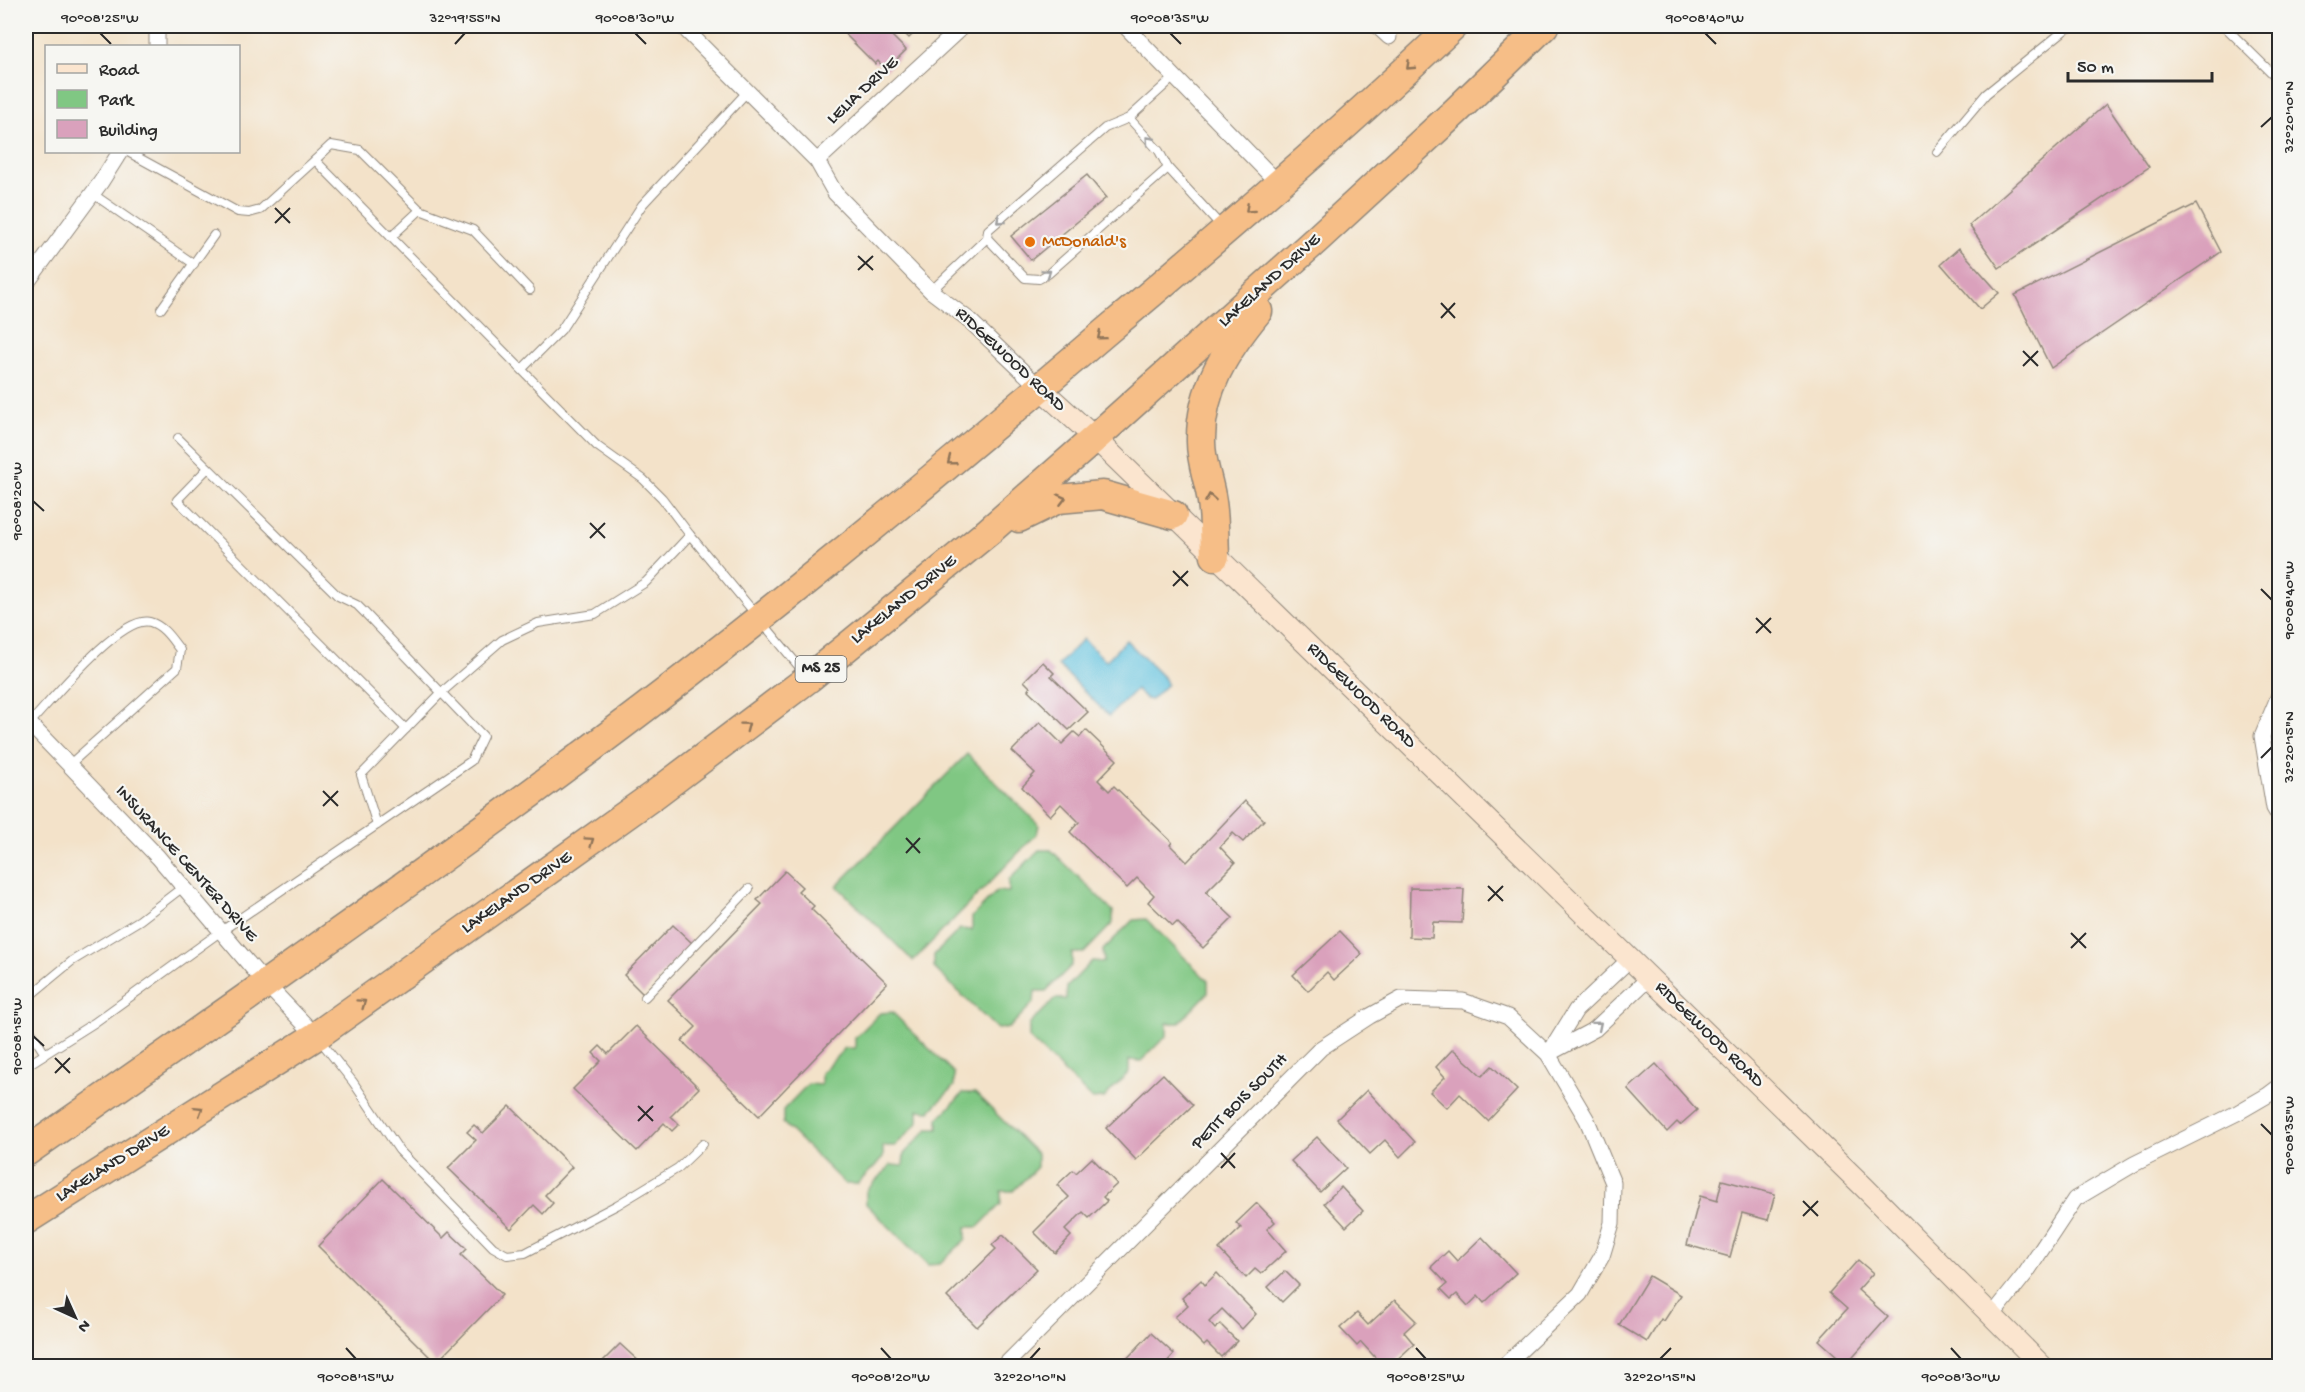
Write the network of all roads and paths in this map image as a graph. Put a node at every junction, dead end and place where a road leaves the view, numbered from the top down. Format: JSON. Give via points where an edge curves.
{"nodes":[{"id":1,"x":157,"y":26,"type":"edge"},
{"id":2,"x":682,"y":26,"type":"edge"},
{"id":3,"x":963,"y":26,"type":"edge"},
{"id":4,"x":1125,"y":26,"type":"edge"},
{"id":5,"x":1377,"y":26,"type":"edge"},
{"id":6,"x":1453,"y":26,"type":"edge"},
{"id":7,"x":1544,"y":26,"type":"edge"},
{"id":8,"x":2076,"y":26,"type":"edge"},
{"id":9,"x":2224,"y":26,"type":"edge"},
{"id":10,"x":1389,"y":37,"type":"dead end"},
{"id":11,"x":157,"y":45,"type":"edge"},
{"id":12,"x":1174,"y":77,"type":"junction"},
{"id":13,"x":2280,"y":81,"type":"edge"},
{"id":14,"x":747,"y":92,"type":"junction"},
{"id":15,"x":1129,"y":118,"type":"junction"},
{"id":16,"x":1937,"y":152,"type":"dead end"},
{"id":17,"x":119,"y":153,"type":"edge"},
{"id":18,"x":130,"y":153,"type":"edge"},
{"id":19,"x":315,"y":160,"type":"junction"},
{"id":20,"x":817,"y":161,"type":"junction"},
{"id":21,"x":1168,"y":168,"type":"junction"},
{"id":22,"x":1278,"y":183,"type":"junction"},
{"id":23,"x":93,"y":194,"type":"junction"},
{"id":24,"x":420,"y":210,"type":"junction"},
{"id":25,"x":1225,"y":231,"type":"junction"},
{"id":26,"x":214,"y":235,"type":"dead end"},
{"id":27,"x":391,"y":237,"type":"junction"},
{"id":28,"x":987,"y":238,"type":"junction"},
{"id":29,"x":1316,"y":240,"type":"junction"},
{"id":30,"x":194,"y":264,"type":"junction"},
{"id":31,"x":26,"y":284,"type":"edge"},
{"id":32,"x":530,"y":290,"type":"dead end"},
{"id":33,"x":931,"y":291,"type":"junction"},
{"id":34,"x":161,"y":309,"type":"dead end"},
{"id":35,"x":522,"y":369,"type":"junction"},
{"id":36,"x":1040,"y":388,"type":"junction"},
{"id":37,"x":177,"y":438,"type":"dead end"},
{"id":38,"x":1095,"y":438,"type":"junction"},
{"id":39,"x":208,"y":468,"type":"junction"},
{"id":40,"x":1173,"y":515,"type":"junction"},
{"id":41,"x":989,"y":531,"type":"junction"},
{"id":42,"x":690,"y":536,"type":"junction"},
{"id":43,"x":1215,"y":556,"type":"junction"},
{"id":44,"x":759,"y":619,"type":"junction"},
{"id":45,"x":809,"y":678,"type":"junction"},
{"id":46,"x":442,"y":692,"type":"junction"},
{"id":47,"x":2280,"y":693,"type":"edge"},
{"id":48,"x":27,"y":722,"type":"edge"},
{"id":49,"x":406,"y":729,"type":"junction"},
{"id":50,"x":69,"y":765,"type":"junction"},
{"id":51,"x":2280,"y":818,"type":"edge"},
{"id":52,"x":377,"y":825,"type":"junction"},
{"id":53,"x":183,"y":887,"type":"junction"},
{"id":54,"x":749,"y":889,"type":"dead end"},
{"id":55,"x":220,"y":932,"type":"junction"},
{"id":56,"x":1630,"y":958,"type":"junction"},
{"id":57,"x":1649,"y":978,"type":"junction"},
{"id":58,"x":266,"y":984,"type":"junction"},
{"id":59,"x":645,"y":997,"type":"dead end"},
{"id":60,"x":26,"y":999,"type":"edge"},
{"id":61,"x":26,"y":1024,"type":"edge"},
{"id":62,"x":316,"y":1036,"type":"junction"},
{"id":63,"x":45,"y":1054,"type":"junction"},
{"id":64,"x":1548,"y":1054,"type":"junction"},
{"id":65,"x":26,"y":1066,"type":"edge"},
{"id":66,"x":2280,"y":1086,"type":"edge"},
{"id":67,"x":703,"y":1144,"type":"dead end"},
{"id":68,"x":26,"y":1152,"type":"edge"},
{"id":69,"x":26,"y":1220,"type":"edge"},
{"id":70,"x":1991,"y":1317,"type":"junction"},
{"id":71,"x":1004,"y":1366,"type":"edge"},
{"id":72,"x":1504,"y":1366,"type":"edge"},
{"id":73,"x":2042,"y":1366,"type":"edge"}],
"edges":[{"from":1,"to":11,"type":"street"},
{"from":2,"to":14,"type":"street","name":"RIDGEWOOD ROAD"},
{"from":3,"to":20,"type":"street","name":"LELIA DRIVE"},
{"from":4,"to":12,"type":"street"},
{"from":5,"to":10,"type":"street"},
{"from":6,"to":22,"type":"highway","one_way":true},
{"from":7,"to":29,"type":"highway","name":"LAKELAND DRIVE","number":"MS 25"},
{"from":8,"to":16,"type":"lane","via":[[2066,29],[1986,94]]},
{"from":9,"to":13,"type":"lane"},
{"from":12,"to":15,"type":"lane"},
{"from":12,"to":22,"type":"street"},
{"from":14,"to":20,"type":"street","name":"RIDGEWOOD ROAD"},
{"from":14,"to":35,"type":"lane","via":[[642,205],[561,330]]},
{"from":21,"to":15,"type":"lane","one_way":true,"via":[[1159,151]]},
{"from":15,"to":28,"type":"lane","one_way":true,"via":[[1106,128],[988,230]]},
{"from":17,"to":23,"type":"street"},
{"from":18,"to":19,"type":"lane","via":[[238,212],[249,213],[260,210]]},
{"from":19,"to":24,"type":"lane","via":[[331,145],[360,150]]},
{"from":19,"to":27,"type":"lane"},
{"from":20,"to":33,"type":"street","name":"RIDGEWOOD ROAD","via":[[835,193]]},
{"from":21,"to":25,"type":"lane"},
{"from":28,"to":21,"type":"lane","one_way":true,"via":[[1024,278],[1039,279]]},
{"from":22,"to":25,"type":"highway","one_way":true},
{"from":23,"to":30,"type":"lane"},
{"from":23,"to":31,"type":"street"},
{"from":24,"to":27,"type":"lane"},
{"from":24,"to":32,"type":"lane","via":[[473,230]]},
{"from":25,"to":36,"type":"highway","one_way":true},
{"from":26,"to":30,"type":"lane"},
{"from":27,"to":35,"type":"lane"},
{"from":28,"to":33,"type":"lane"},
{"from":29,"to":38,"type":"highway","name":"LAKELAND DRIVE","number":"MS 25"},
{"from":43,"to":29,"type":"highway","one_way":true,"via":[[1211,496],[1201,440],[1211,381],[1231,344]]},
{"from":30,"to":34,"type":"lane"},
{"from":33,"to":36,"type":"street","name":"RIDGEWOOD ROAD"},
{"from":35,"to":42,"type":"lane","via":[[597,446],[643,478]]},
{"from":36,"to":38,"type":"street","name":"RIDGEWOOD ROAD"},
{"from":36,"to":44,"type":"highway","one_way":true},
{"from":37,"to":39,"type":"lane"},
{"from":38,"to":40,"type":"street","name":"RIDGEWOOD ROAD"},
{"from":38,"to":41,"type":"highway","name":"LAKELAND DRIVE","number":"MS 25"},
{"from":39,"to":46,"type":"lane","via":[[338,596],[357,605]]},
{"from":39,"to":49,"type":"lane","via":[[177,500]]},
{"from":41,"to":40,"type":"highway","one_way":true,"via":[[1058,500],[1080,496],[1103,495]]},
{"from":40,"to":43,"type":"street","name":"RIDGEWOOD ROAD"},
{"from":41,"to":45,"type":"highway","name":"LAKELAND DRIVE","number":"MS 25"},
{"from":42,"to":44,"type":"lane"},
{"from":42,"to":46,"type":"lane","via":[[646,582],[595,614],[538,623],[502,640]]},
{"from":43,"to":56,"type":"street","name":"RIDGEWOOD ROAD"},
{"from":44,"to":45,"type":"lane"},
{"from":44,"to":58,"type":"highway","via":[[564,769]]},
{"from":62,"to":45,"type":"highway","name":"LAKELAND DRIVE","number":"MS 25","one_way":true,"via":[[654,795]]},
{"from":46,"to":49,"type":"lane"},
{"from":46,"to":52,"type":"lane","via":[[483,736],[471,761]]},
{"from":47,"to":51,"type":"street","via":[[2262,736],[2274,808]]},
{"from":48,"to":50,"type":"street","name":"INSURANCE CENTER DRIVE"},
{"from":48,"to":50,"type":"lane","via":[[101,646],[131,624],[150,621],[167,632],[180,650],[177,668]]},
{"from":49,"to":52,"type":"lane","via":[[361,775]]},
{"from":50,"to":53,"type":"street","name":"INSURANCE CENTER DRIVE"},
{"from":52,"to":55,"type":"lane"},
{"from":53,"to":55,"type":"street","name":"INSURANCE CENTER DRIVE"},
{"from":53,"to":60,"type":"lane","via":[[140,920],[72,961]]},
{"from":54,"to":59,"type":"lane"},
{"from":55,"to":58,"type":"street","name":"INSURANCE CENTER DRIVE"},
{"from":55,"to":63,"type":"lane"},
{"from":56,"to":57,"type":"street","name":"RIDGEWOOD ROAD"},
{"from":56,"to":64,"type":"street","via":[[1576,1010]]},
{"from":64,"to":57,"type":"street","one_way":true,"via":[[1595,1029]]},
{"from":57,"to":70,"type":"street","name":"RIDGEWOOD ROAD"},
{"from":58,"to":62,"type":"street","name":"INSURANCE CENTER DRIVE"},
{"from":58,"to":68,"type":"highway"},
{"from":61,"to":63,"type":"lane"},
{"from":62,"to":67,"type":"lane","via":[[399,1150],[493,1247],[507,1255],[525,1253],[617,1205],[678,1168]]},
{"from":69,"to":62,"type":"highway","name":"LAKELAND DRIVE","number":"MS 25","one_way":true},
{"from":63,"to":65,"type":"lane"},
{"from":64,"to":71,"type":"street","name":"PETIT BOIS SOUTH","via":[[1508,1017],[1463,1000],[1401,999],[1370,1016],[1321,1048]]},
{"from":64,"to":72,"type":"street","name":"PETIT BOIS SOUTH","via":[[1587,1120],[1613,1183],[1612,1223],[1602,1256],[1580,1294]]},
{"from":66,"to":70,"type":"street","via":[[2075,1199]]},
{"from":70,"to":73,"type":"street","name":"RIDGEWOOD ROAD"}]}
